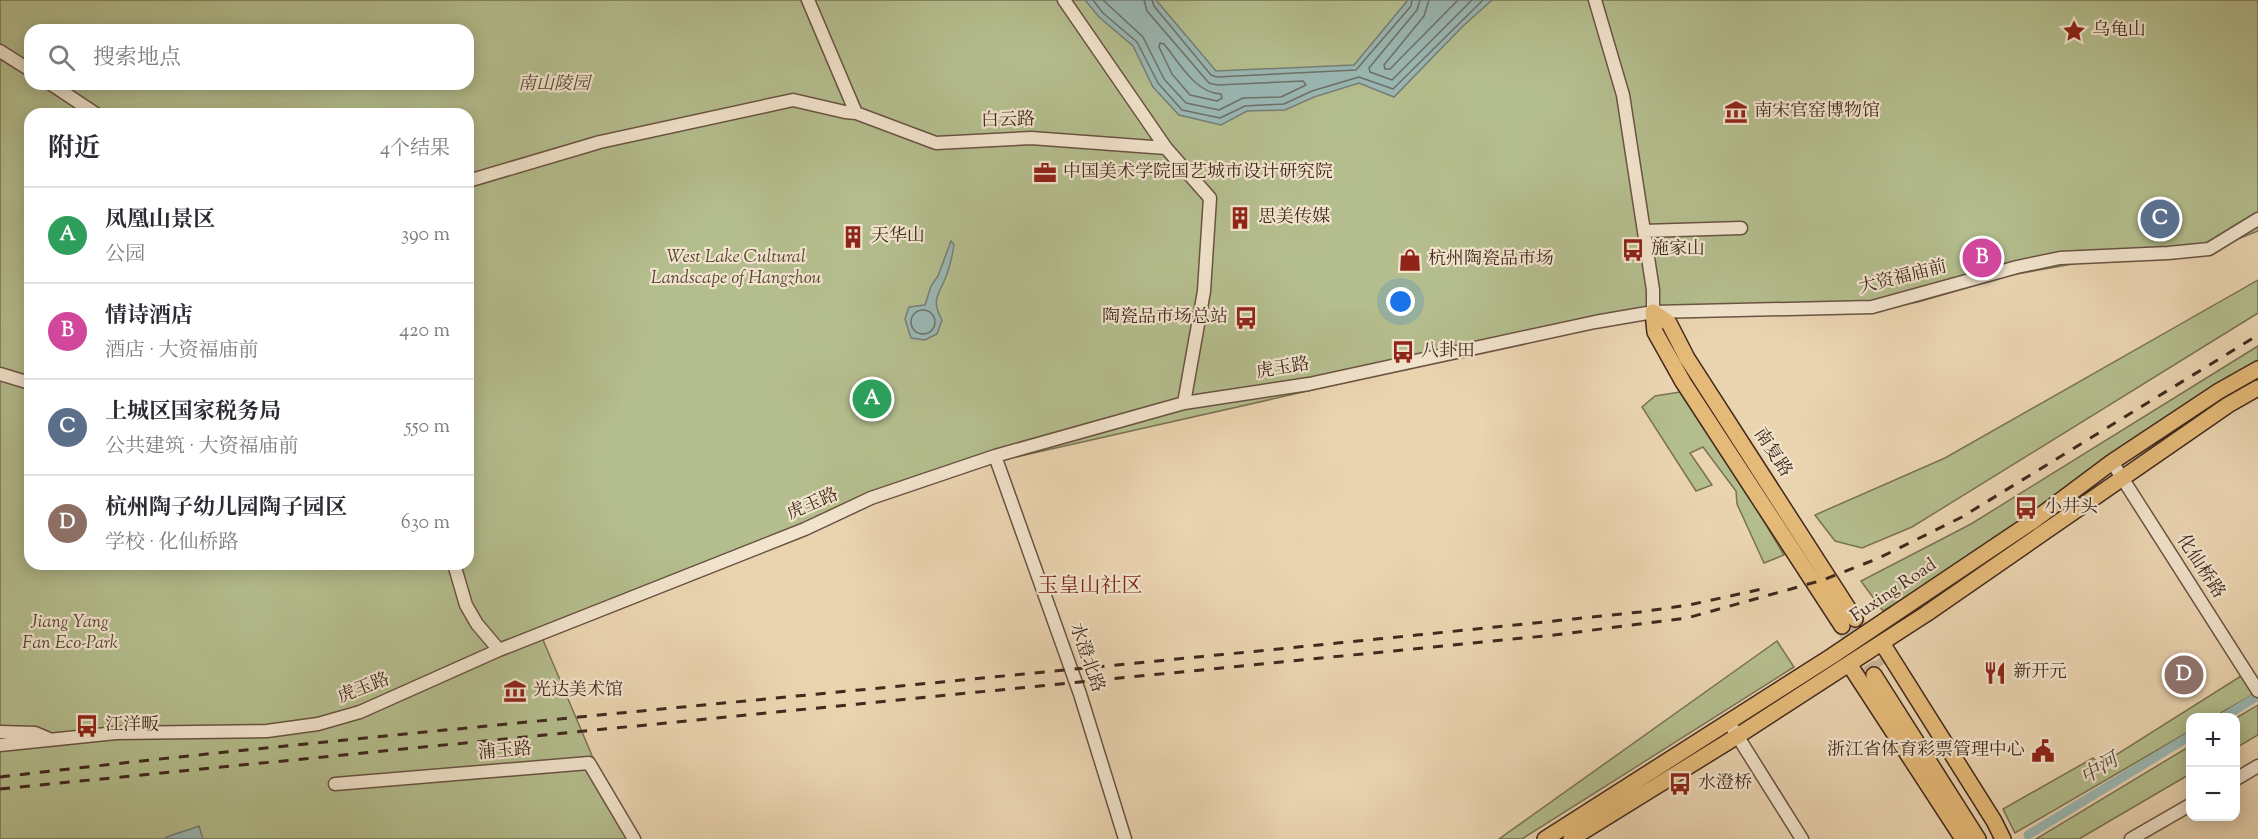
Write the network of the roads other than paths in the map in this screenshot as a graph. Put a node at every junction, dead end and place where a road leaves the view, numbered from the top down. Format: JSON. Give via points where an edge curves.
{"nodes":[{"id":1,"x":808,"y":0,"type":"edge"},
{"id":2,"x":1064,"y":0,"type":"edge"},
{"id":3,"x":1599,"y":4,"type":"edge"},
{"id":4,"x":0,"y":51,"type":"edge"},
{"id":5,"x":24,"y":66,"type":"edge"},
{"id":6,"x":60,"y":90,"type":"edge"},
{"id":7,"x":87,"y":108,"type":"edge"},
{"id":8,"x":856,"y":112,"type":"junction"},
{"id":9,"x":1166,"y":148,"type":"junction"},
{"id":10,"x":474,"y":179,"type":"edge"},
{"id":11,"x":2258,"y":219,"type":"edge"},
{"id":12,"x":1742,"y":228,"type":"dead end"},
{"id":13,"x":1644,"y":231,"type":"junction"},
{"id":14,"x":1653,"y":312,"type":"junction"},
{"id":15,"x":2258,"y":369,"type":"edge"},
{"id":16,"x":0,"y":374,"type":"edge"},
{"id":17,"x":24,"y":381,"type":"edge"},
{"id":18,"x":2258,"y":388,"type":"edge"},
{"id":19,"x":1184,"y":403,"type":"junction"},
{"id":20,"x":995,"y":456,"type":"junction"},
{"id":21,"x":2112,"y":462,"type":"junction"},
{"id":22,"x":2123,"y":478,"type":"junction"},
{"id":23,"x":456,"y":570,"type":"edge"},
{"id":24,"x":1848,"y":623,"type":"tunnel mouth"},
{"id":25,"x":1882,"y":643,"type":"junction"},
{"id":26,"x":500,"y":650,"type":"junction"},
{"id":27,"x":1849,"y":664,"type":"junction"},
{"id":28,"x":2258,"y":690,"type":"edge"},
{"id":29,"x":1734,"y":729,"type":"junction"},
{"id":30,"x":0,"y":732,"type":"edge"},
{"id":31,"x":53,"y":740,"type":"junction"},
{"id":32,"x":0,"y":745,"type":"edge"},
{"id":33,"x":2258,"y":766,"type":"edge"},
{"id":34,"x":2240,"y":776,"type":"edge"},
{"id":35,"x":335,"y":784,"type":"dead end"},
{"id":36,"x":2186,"y":807,"type":"edge"},
{"id":37,"x":634,"y":839,"type":"edge"},
{"id":38,"x":1125,"y":839,"type":"edge"},
{"id":39,"x":1545,"y":839,"type":"edge"},
{"id":40,"x":1570,"y":839,"type":"edge"},
{"id":41,"x":1802,"y":839,"type":"edge"},
{"id":42,"x":1963,"y":839,"type":"edge"},
{"id":43,"x":1978,"y":839,"type":"edge"},
{"id":44,"x":1994,"y":839,"type":"edge"},
{"id":45,"x":2003,"y":839,"type":"edge"},
{"id":46,"x":2131,"y":839,"type":"edge"}],
"edges":[{"from":1,"to":8,"type":"street"},
{"from":2,"to":9,"type":"street"},
{"from":3,"to":13,"type":"street","via":[[1623,95]]},
{"from":4,"to":5,"type":"street"},
{"from":6,"to":7,"type":"street"},
{"from":8,"to":9,"type":"street","name":"白云路","via":[[936,143],[1031,138]]},
{"from":8,"to":10,"type":"street","name":"白云路","via":[[793,100],[600,142]]},
{"from":9,"to":19,"type":"street","via":[[1210,198],[1204,291]]},
{"from":11,"to":14,"type":"street","name":"大资福庙前","via":[[2209,249],[2060,258],[1872,307]]},
{"from":12,"to":13,"type":"street"},
{"from":13,"to":14,"type":"street"},
{"from":14,"to":19,"type":"street","name":"虎玉路","via":[[1309,384]]},
{"from":14,"to":24,"type":"main road","name":"南复路","via":[[1669,323]]},
{"from":15,"to":21,"type":"main road","name":"Fuxing Road"},
{"from":16,"to":17,"type":"street"},
{"from":18,"to":22,"type":"main road","name":"Fuxing Road"},
{"from":19,"to":20,"type":"street","name":"虎玉路"},
{"from":20,"to":26,"type":"street","name":"虎玉路","via":[[871,498],[805,529]]},
{"from":20,"to":38,"type":"street","name":"水澄北路","via":[[1080,694]]},
{"from":21,"to":22,"type":"street","name":"化仙桥路"},
{"from":21,"to":29,"type":"main road","name":"Fuxing Road"},
{"from":22,"to":25,"type":"main road","name":"Fuxing Road"},
{"from":22,"to":28,"type":"street","name":"化仙桥路"},
{"from":23,"to":26,"type":"street","via":[[466,605]]},
{"from":25,"to":27,"type":"main road","name":"Fuxing Road"},
{"from":25,"to":45,"type":"main road"},
{"from":26,"to":31,"type":"street","name":"虎玉路","via":[[360,712],[318,724],[267,731],[116,733]]},
{"from":27,"to":29,"type":"main road","name":"Fuxing Road"},
{"from":27,"to":42,"type":"main road"},
{"from":29,"to":39,"type":"main road","name":"Fuxing Road"},
{"from":29,"to":40,"type":"main road","name":"Fuxing Road"},
{"from":29,"to":41,"type":"street"},
{"from":30,"to":31,"type":"street","via":[[35,733]]},
{"from":31,"to":32,"type":"street","name":"虎玉路"},
{"from":33,"to":34,"type":"street"},
{"from":35,"to":37,"type":"street","name":"浦玉路","via":[[589,763]]},
{"from":36,"to":46,"type":"street"},
{"from":43,"to":44,"type":"main road","via":[[1879,669]]}]}
